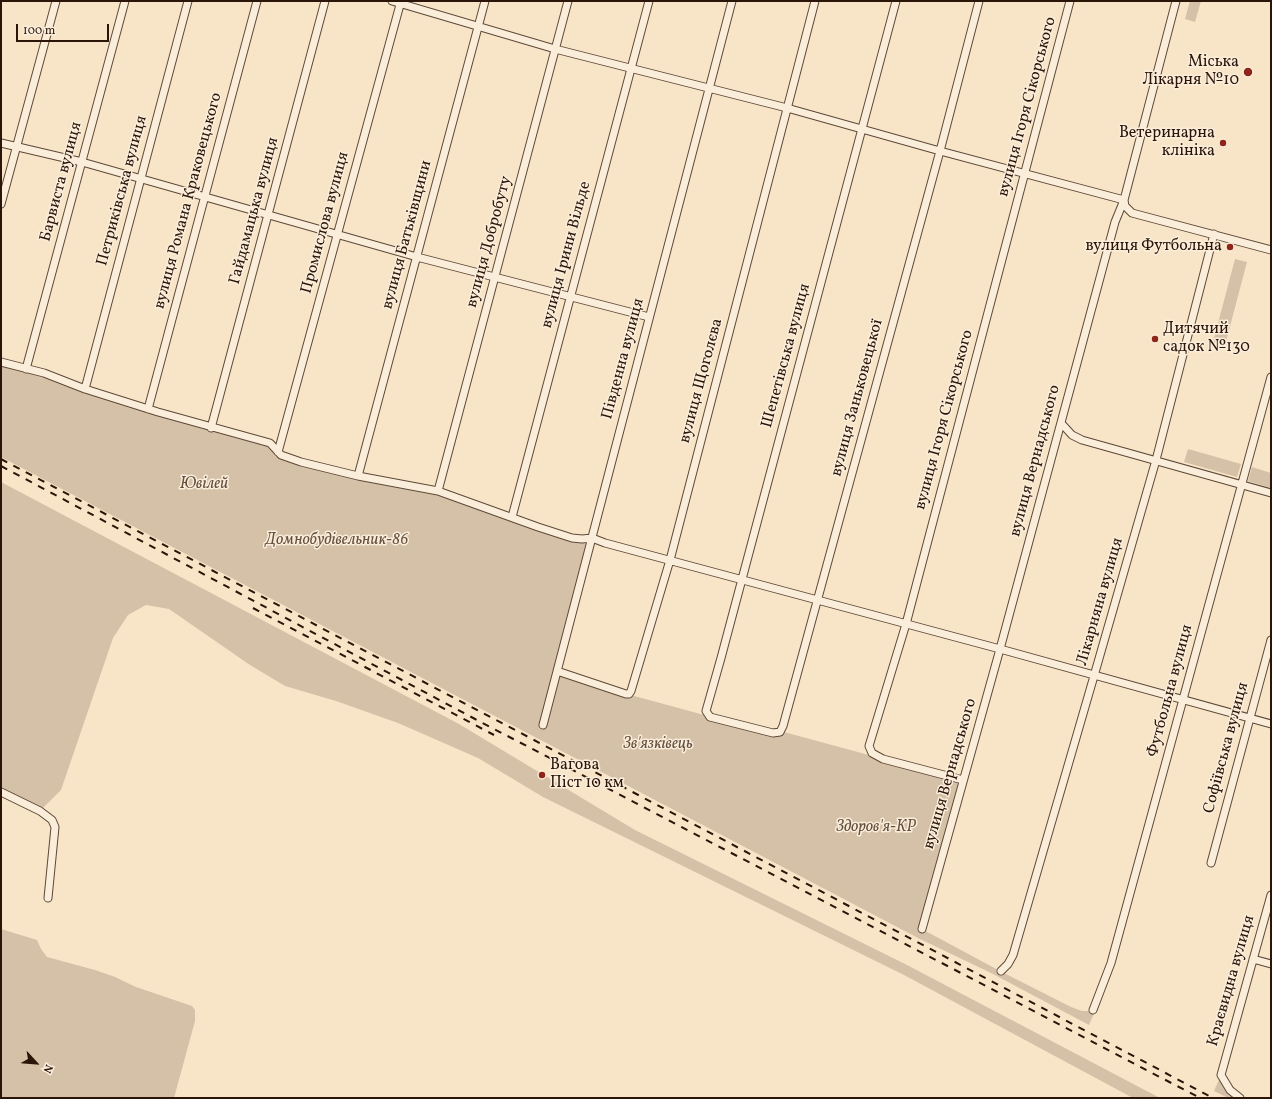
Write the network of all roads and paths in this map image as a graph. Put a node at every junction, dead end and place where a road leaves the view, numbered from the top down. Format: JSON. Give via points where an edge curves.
{"nodes":[{"id":1,"x":56,"y":1,"type":"edge"},
{"id":2,"x":125,"y":1,"type":"edge"},
{"id":3,"x":188,"y":1,"type":"edge"},
{"id":4,"x":257,"y":1,"type":"edge"},
{"id":5,"x":325,"y":1,"type":"edge"},
{"id":6,"x":392,"y":1,"type":"edge"},
{"id":7,"x":485,"y":1,"type":"edge"},
{"id":8,"x":568,"y":1,"type":"edge"},
{"id":9,"x":649,"y":1,"type":"edge"},
{"id":10,"x":732,"y":1,"type":"edge"},
{"id":11,"x":815,"y":1,"type":"edge"},
{"id":12,"x":896,"y":1,"type":"edge"},
{"id":13,"x":979,"y":1,"type":"edge"},
{"id":14,"x":1070,"y":1,"type":"edge"},
{"id":15,"x":1176,"y":1,"type":"edge"},
{"id":16,"x":400,"y":2,"type":"edge"},
{"id":17,"x":478,"y":27,"type":"junction"},
{"id":18,"x":556,"y":49,"type":"junction"},
{"id":19,"x":631,"y":69,"type":"junction"},
{"id":20,"x":709,"y":89,"type":"junction"},
{"id":21,"x":787,"y":108,"type":"junction"},
{"id":22,"x":862,"y":130,"type":"junction"},
{"id":23,"x":1,"y":143,"type":"edge"},
{"id":24,"x":16,"y":146,"type":"junction"},
{"id":25,"x":940,"y":151,"type":"junction"},
{"id":26,"x":82,"y":162,"type":"junction"},
{"id":27,"x":1026,"y":174,"type":"junction"},
{"id":28,"x":141,"y":179,"type":"junction"},
{"id":29,"x":204,"y":197,"type":"junction"},
{"id":30,"x":1124,"y":200,"type":"junction"},
{"id":31,"x":1,"y":204,"type":"edge"},
{"id":32,"x":268,"y":216,"type":"junction"},
{"id":33,"x":337,"y":234,"type":"junction"},
{"id":34,"x":1214,"y":234,"type":"junction"},
{"id":35,"x":1271,"y":250,"type":"edge"},
{"id":36,"x":417,"y":257,"type":"junction"},
{"id":37,"x":495,"y":277,"type":"junction"},
{"id":38,"x":570,"y":297,"type":"junction"},
{"id":39,"x":649,"y":317,"type":"junction"},
{"id":40,"x":1,"y":362,"type":"edge"},
{"id":41,"x":26,"y":370,"type":"junction"},
{"id":42,"x":1271,"y":377,"type":"edge"},
{"id":43,"x":85,"y":389,"type":"junction"},
{"id":44,"x":148,"y":408,"type":"junction"},
{"id":45,"x":1061,"y":423,"type":"junction"},
{"id":46,"x":211,"y":428,"type":"junction"},
{"id":47,"x":278,"y":452,"type":"junction"},
{"id":48,"x":1156,"y":460,"type":"junction"},
{"id":49,"x":358,"y":476,"type":"junction"},
{"id":50,"x":1242,"y":484,"type":"junction"},
{"id":51,"x":438,"y":491,"type":"junction"},
{"id":52,"x":1271,"y":493,"type":"edge"},
{"id":53,"x":512,"y":517,"type":"junction"},
{"id":54,"x":592,"y":538,"type":"junction"},
{"id":55,"x":670,"y":560,"type":"junction"},
{"id":56,"x":742,"y":580,"type":"junction"},
{"id":57,"x":817,"y":601,"type":"junction"},
{"id":58,"x":906,"y":624,"type":"junction"},
{"id":59,"x":1271,"y":640,"type":"edge"},
{"id":60,"x":1000,"y":649,"type":"junction"},
{"id":61,"x":557,"y":671,"type":"junction"},
{"id":62,"x":1094,"y":676,"type":"junction"},
{"id":63,"x":1184,"y":699,"type":"junction"},
{"id":64,"x":710,"y":717,"type":"joint"},
{"id":65,"x":1250,"y":718,"type":"junction"},
{"id":66,"x":1271,"y":724,"type":"edge"},
{"id":67,"x":543,"y":725,"type":"dead end"},
{"id":68,"x":963,"y":780,"type":"junction"},
{"id":69,"x":1,"y":792,"type":"edge"},
{"id":70,"x":1211,"y":864,"type":"dead end"},
{"id":71,"x":1271,"y":895,"type":"edge"},
{"id":72,"x":48,"y":898,"type":"dead end"},
{"id":73,"x":922,"y":929,"type":"dead end"},
{"id":74,"x":1253,"y":959,"type":"junction"},
{"id":75,"x":1271,"y":964,"type":"edge"},
{"id":76,"x":1001,"y":972,"type":"dead end"},
{"id":77,"x":1092,"y":1010,"type":"dead end"},
{"id":78,"x":1240,"y":1098,"type":"edge"}],
"edges":[{"from":1,"to":24,"type":"street"},
{"from":2,"to":26,"type":"street","name":"Барвиста вулиця"},
{"from":3,"to":28,"type":"street","name":"Петриківська вулиця"},
{"from":4,"to":29,"type":"street","name":"вулиця Романа Краковецького"},
{"from":5,"to":32,"type":"street","name":"Гайдамацька вулиця"},
{"from":6,"to":16,"type":"street"},
{"from":7,"to":17,"type":"street","name":"вулиця Батьківщини"},
{"from":8,"to":18,"type":"street","name":"вулиця Добробуту"},
{"from":9,"to":19,"type":"street","name":"вулиця Ірини Вільде"},
{"from":10,"to":20,"type":"street","name":"Південна вулиця"},
{"from":11,"to":21,"type":"street","name":"вулиця Щоголєва"},
{"from":12,"to":22,"type":"street","name":"Шепетівська вулиця"},
{"from":13,"to":25,"type":"street","name":"вулиця Заньковецької"},
{"from":14,"to":27,"type":"street","name":"вулиця Ігоря Сікорського"},
{"from":15,"to":30,"type":"street","name":"вулиця Вернадського"},
{"from":16,"to":17,"type":"street"},
{"from":16,"to":33,"type":"street","name":"Промислова вулиця"},
{"from":17,"to":18,"type":"street"},
{"from":17,"to":36,"type":"street","name":"вулиця Батьківщини"},
{"from":18,"to":19,"type":"street"},
{"from":18,"to":37,"type":"street","name":"вулиця Добробуту"},
{"from":19,"to":20,"type":"street"},
{"from":19,"to":38,"type":"street","name":"вулиця Ірини Вільде"},
{"from":20,"to":21,"type":"street"},
{"from":20,"to":39,"type":"street","name":"Південна вулиця"},
{"from":21,"to":22,"type":"street"},
{"from":21,"to":55,"type":"street","name":"вулиця Щоголєва"},
{"from":22,"to":25,"type":"street"},
{"from":22,"to":56,"type":"street","name":"Шепетівська вулиця"},
{"from":23,"to":24,"type":"street"},
{"from":24,"to":26,"type":"street"},
{"from":24,"to":31,"type":"street"},
{"from":25,"to":27,"type":"street"},
{"from":25,"to":57,"type":"street","name":"вулиця Заньковецької"},
{"from":26,"to":28,"type":"street"},
{"from":26,"to":41,"type":"street","name":"Барвиста вулиця"},
{"from":27,"to":30,"type":"street"},
{"from":27,"to":58,"type":"street","name":"вулиця Ігоря Сікорського"},
{"from":28,"to":29,"type":"street"},
{"from":28,"to":43,"type":"street","name":"Петриківська вулиця"},
{"from":29,"to":32,"type":"street"},
{"from":29,"to":44,"type":"street","name":"вулиця Романа Краковецького"},
{"from":30,"to":34,"type":"street","via":[[1125,206],[1132,213]]},
{"from":30,"to":45,"type":"street","name":"вулиця Вернадського","via":[[1115,222]]},
{"from":32,"to":33,"type":"street"},
{"from":32,"to":46,"type":"street","name":"Гайдамацька вулиця"},
{"from":33,"to":36,"type":"street"},
{"from":33,"to":47,"type":"street","name":"Промислова вулиця"},
{"from":34,"to":35,"type":"street"},
{"from":34,"to":48,"type":"street","name":"Лікарняна вулиця"},
{"from":36,"to":37,"type":"street"},
{"from":36,"to":49,"type":"street","name":"вулиця Батьківщини"},
{"from":37,"to":38,"type":"street"},
{"from":37,"to":51,"type":"street","name":"вулиця Добробуту"},
{"from":38,"to":39,"type":"street"},
{"from":38,"to":53,"type":"street","name":"вулиця Ірини Вільде"},
{"from":39,"to":54,"type":"street","name":"Південна вулиця"},
{"from":40,"to":41,"type":"street"},
{"from":41,"to":43,"type":"street","via":[[44,373]]},
{"from":42,"to":50,"type":"street","name":"Футбольна вулиця"},
{"from":43,"to":44,"type":"street"},
{"from":44,"to":46,"type":"street"},
{"from":45,"to":48,"type":"street","via":[[1072,435],[1082,440]]},
{"from":45,"to":60,"type":"street","name":"вулиця Вернадського"},
{"from":46,"to":47,"type":"street","via":[[270,443]]},
{"from":47,"to":49,"type":"street","via":[[286,458]]},
{"from":48,"to":50,"type":"street"},
{"from":48,"to":62,"type":"street","name":"Лікарняна вулиця"},
{"from":49,"to":51,"type":"street"},
{"from":50,"to":52,"type":"street"},
{"from":50,"to":63,"type":"street","name":"Футбольна вулиця"},
{"from":51,"to":53,"type":"street"},
{"from":53,"to":54,"type":"street","via":[[572,538]]},
{"from":54,"to":55,"type":"street"},
{"from":54,"to":61,"type":"street","name":"Південна вулиця"},
{"from":55,"to":56,"type":"street"},
{"from":55,"to":61,"type":"street","name":"вулиця Щоголєва","via":[[629,694]]},
{"from":56,"to":57,"type":"street"},
{"from":56,"to":64,"type":"street","name":"Шепетівська вулиця","via":[[706,711]]},
{"from":57,"to":58,"type":"street"},
{"from":57,"to":64,"type":"street","name":"вулиця Заньковецької","via":[[780,732],[773,733]]},
{"from":58,"to":60,"type":"street"},
{"from":58,"to":68,"type":"street","name":"вулиця Ігоря Сікорського","via":[[869,748],[872,753],[883,759]]},
{"from":59,"to":65,"type":"street","name":"Софіївська вулиця"},
{"from":60,"to":62,"type":"street"},
{"from":60,"to":68,"type":"street","name":"вулиця Вернадського"},
{"from":61,"to":67,"type":"street","name":"Південна вулиця"},
{"from":62,"to":63,"type":"street"},
{"from":62,"to":76,"type":"street","name":"Лікарняна вулиця","via":[[1013,955]]},
{"from":63,"to":65,"type":"street"},
{"from":63,"to":77,"type":"street","name":"Футбольна вулиця","via":[[1111,963]]},
{"from":65,"to":66,"type":"street"},
{"from":65,"to":70,"type":"street","name":"Софіївська вулиця"},
{"from":68,"to":73,"type":"street","name":"вулиця Вернадського"},
{"from":69,"to":72,"type":"street","via":[[40,811],[52,820],[55,827]]},
{"from":71,"to":74,"type":"street","name":"Краєвидна вулиця"},
{"from":74,"to":75,"type":"street"},
{"from":74,"to":78,"type":"street","name":"Краєвидна вулиця","via":[[1221,1075],[1230,1090]]}]}
